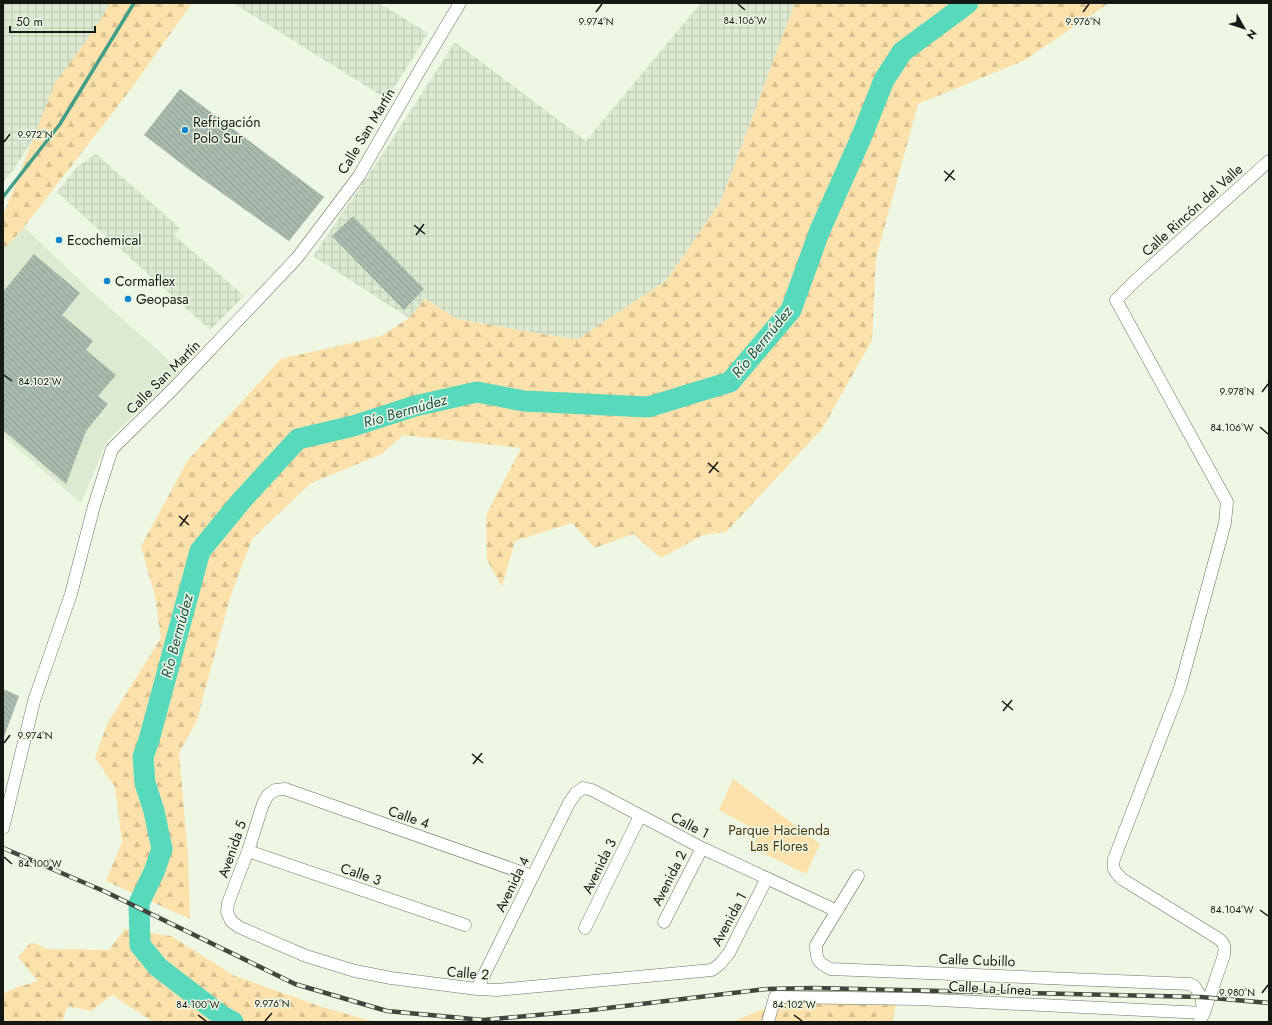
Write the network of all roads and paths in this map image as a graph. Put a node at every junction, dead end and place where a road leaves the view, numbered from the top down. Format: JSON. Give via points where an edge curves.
{"nodes":[{"id":1,"x":460,"y":3,"type":"edge"},
{"id":2,"x":1269,"y":161,"type":"edge"},
{"id":3,"x":275,"y":790,"type":"joint"},
{"id":4,"x":576,"y":793,"type":"joint"},
{"id":5,"x":640,"y":816,"type":"junction"},
{"id":6,"x":3,"y":828,"type":"edge"},
{"id":7,"x":702,"y":848,"type":"junction"},
{"id":8,"x":248,"y":851,"type":"junction"},
{"id":9,"x":532,"y":876,"type":"junction"},
{"id":10,"x":858,"y":876,"type":"dead end"},
{"id":11,"x":767,"y":878,"type":"junction"},
{"id":12,"x":837,"y":912,"type":"junction"},
{"id":13,"x":231,"y":921,"type":"joint"},
{"id":14,"x":664,"y":922,"type":"dead end"},
{"id":15,"x":465,"y":925,"type":"dead end"},
{"id":16,"x":585,"y":928,"type":"dead end"},
{"id":17,"x":712,"y":970,"type":"joint"},
{"id":18,"x":477,"y":989,"type":"junction"},
{"id":19,"x":1201,"y":1018,"type":"edge"},
{"id":20,"x":768,"y":1022,"type":"edge"}],
"edges":[{"from":1,"to":6,"type":"street","name":"Calle San Martín","via":[[359,176],[297,258],[174,388],[112,449],[71,594],[34,701]]},
{"from":2,"to":19,"type":"street","name":"Calle Rincón del Valle","via":[[1116,300],[1227,502],[1226,523],[1180,688],[1114,859],[1113,868],[1122,879],[1223,943],[1224,955]]},
{"from":3,"to":8,"type":"street","name":"Avenida 5","via":[[268,795],[263,804]]},
{"from":3,"to":9,"type":"street","name":"Calle 4","via":[[285,789]]},
{"from":4,"to":5,"type":"street","name":"Calle 1","via":[[583,788],[592,790]]},
{"from":4,"to":9,"type":"street","name":"Avenida 4"},
{"from":5,"to":7,"type":"street","name":"Calle 1"},
{"from":5,"to":16,"type":"street","name":"Avenida 3"},
{"from":7,"to":11,"type":"street","name":"Calle 1"},
{"from":7,"to":14,"type":"street","name":"Avenida 2"},
{"from":8,"to":13,"type":"street","name":"Avenida 5","via":[[228,903],[227,912]]},
{"from":8,"to":15,"type":"street","name":"Calle 3"},
{"from":9,"to":18,"type":"street","name":"Avenida 4"},
{"from":10,"to":12,"type":"street","name":"Calle Cubillo"},
{"from":11,"to":12,"type":"street","name":"Calle 1"},
{"from":11,"to":17,"type":"street","name":"Avenida 1","via":[[729,953]]},
{"from":12,"to":19,"type":"street","name":"Calle Cubillo","via":[[816,945],[816,956],[822,965],[831,969],[1190,984],[1199,992]]},
{"from":13,"to":18,"type":"street","name":"Calle 2","via":[[239,927],[306,956],[355,971]]},
{"from":17,"to":18,"type":"street","name":"Calle 2","via":[[497,990]]},
{"from":19,"to":20,"type":"street","name":"Calle La Línea","via":[[918,999],[775,997]]}]}
